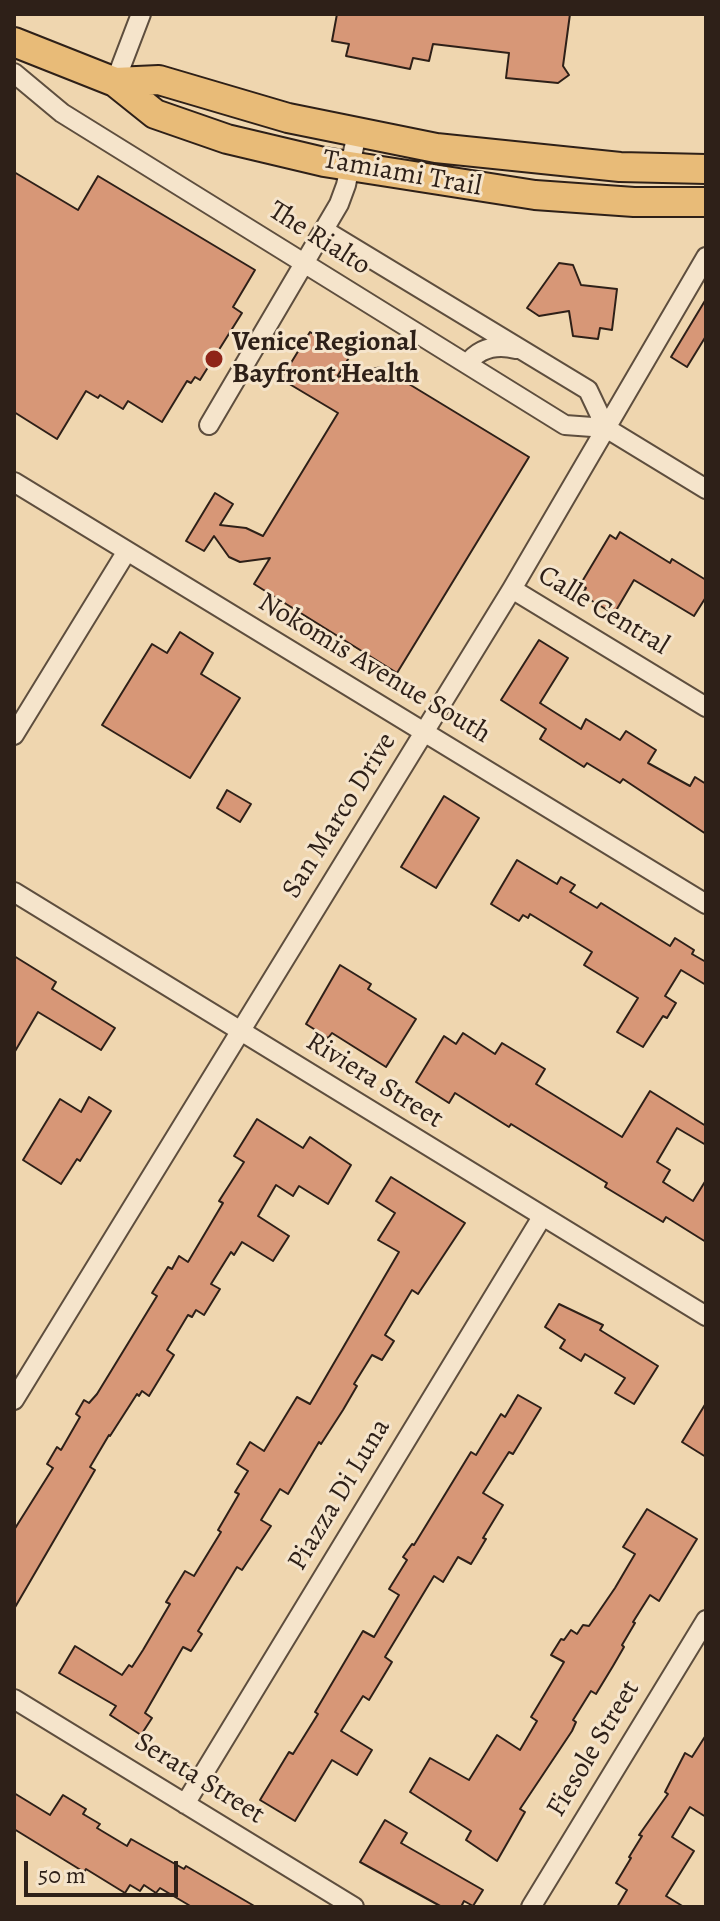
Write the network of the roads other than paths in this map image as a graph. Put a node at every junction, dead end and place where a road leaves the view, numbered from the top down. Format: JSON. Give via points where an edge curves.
{"nodes":[{"id":1,"x":141,"y":14,"type":"edge"},
{"id":2,"x":14,"y":42,"type":"edge"},
{"id":3,"x":14,"y":73,"type":"edge"},
{"id":4,"x":115,"y":82,"type":"junction"},
{"id":5,"x":357,"y":133,"type":"junction"},
{"id":6,"x":350,"y":166,"type":"junction"},
{"id":7,"x":706,"y":169,"type":"edge"},
{"id":8,"x":706,"y":202,"type":"edge"},
{"id":9,"x":324,"y":230,"type":"junction"},
{"id":10,"x":706,"y":257,"type":"edge"},
{"id":11,"x":304,"y":263,"type":"junction"},
{"id":12,"x":526,"y":352,"type":"junction"},
{"id":13,"x":467,"y":364,"type":"junction"},
{"id":14,"x":209,"y":425,"type":"dead end"},
{"id":15,"x":606,"y":428,"type":"junction"},
{"id":16,"x":14,"y":482,"type":"edge"},
{"id":17,"x":706,"y":489,"type":"edge"},
{"id":18,"x":127,"y":551,"type":"junction"},
{"id":19,"x":512,"y":589,"type":"junction"},
{"id":20,"x":706,"y":707,"type":"edge"},
{"id":21,"x":425,"y":733,"type":"junction"},
{"id":22,"x":14,"y":735,"type":"edge"},
{"id":23,"x":14,"y":892,"type":"edge"},
{"id":24,"x":706,"y":904,"type":"edge"},
{"id":25,"x":241,"y":1031,"type":"junction"},
{"id":26,"x":542,"y":1217,"type":"junction"},
{"id":27,"x":706,"y":1316,"type":"edge"},
{"id":28,"x":14,"y":1400,"type":"edge"},
{"id":29,"x":706,"y":1620,"type":"edge"},
{"id":30,"x":14,"y":1699,"type":"edge"},
{"id":31,"x":185,"y":1804,"type":"junction"},
{"id":32,"x":354,"y":1907,"type":"edge"},
{"id":33,"x":531,"y":1907,"type":"edge"}],
"edges":[{"from":1,"to":4,"type":"street"},
{"from":2,"to":4,"type":"main road","name":"Tamiami Trail"},
{"from":3,"to":11,"type":"street","name":"The Rialto","via":[[62,113]]},
{"from":4,"to":5,"type":"main road","name":"Tamiami Trail","via":[[159,80]]},
{"from":4,"to":6,"type":"main road","name":"Tamiami Trail","via":[[155,114],[227,139]]},
{"from":5,"to":6,"type":"street"},
{"from":5,"to":7,"type":"main road","name":"Tamiami Trail","via":[[511,158]]},
{"from":6,"to":8,"type":"main road","name":"Tamiami Trail","via":[[535,195]]},
{"from":6,"to":9,"type":"street","via":[[339,204]]},
{"from":9,"to":11,"type":"street"},
{"from":9,"to":12,"type":"street","name":"The Rialto"},
{"from":10,"to":15,"type":"street","name":"San Marco Drive"},
{"from":11,"to":13,"type":"street","name":"The Rialto"},
{"from":11,"to":14,"type":"street"},
{"from":12,"to":13,"type":"street","via":[[487,349]]},
{"from":12,"to":15,"type":"street","name":"The Rialto","via":[[588,390]]},
{"from":13,"to":15,"type":"street","name":"The Rialto","via":[[565,425]]},
{"from":15,"to":17,"type":"street","name":"The Rialto"},
{"from":15,"to":19,"type":"street","name":"San Marco Drive"},
{"from":16,"to":18,"type":"street","name":"Nokomis Avenue South"},
{"from":18,"to":21,"type":"street","name":"Nokomis Avenue South"},
{"from":18,"to":22,"type":"street"},
{"from":19,"to":20,"type":"street","name":"Calle Central"},
{"from":19,"to":21,"type":"street","name":"San Marco Drive"},
{"from":21,"to":24,"type":"street","name":"Nokomis Avenue South"},
{"from":21,"to":25,"type":"street","name":"San Marco Drive"},
{"from":23,"to":25,"type":"street","name":"Riviera Street"},
{"from":25,"to":26,"type":"street","name":"Riviera Street"},
{"from":25,"to":28,"type":"street","name":"San Marco Drive"},
{"from":26,"to":27,"type":"street","name":"Riviera Street"},
{"from":26,"to":31,"type":"street","name":"Piazza Di Luna"},
{"from":29,"to":33,"type":"street","name":"Fiesole Street"},
{"from":30,"to":31,"type":"street","name":"Serata Street"},
{"from":31,"to":32,"type":"street","name":"Serata Street"}]}
